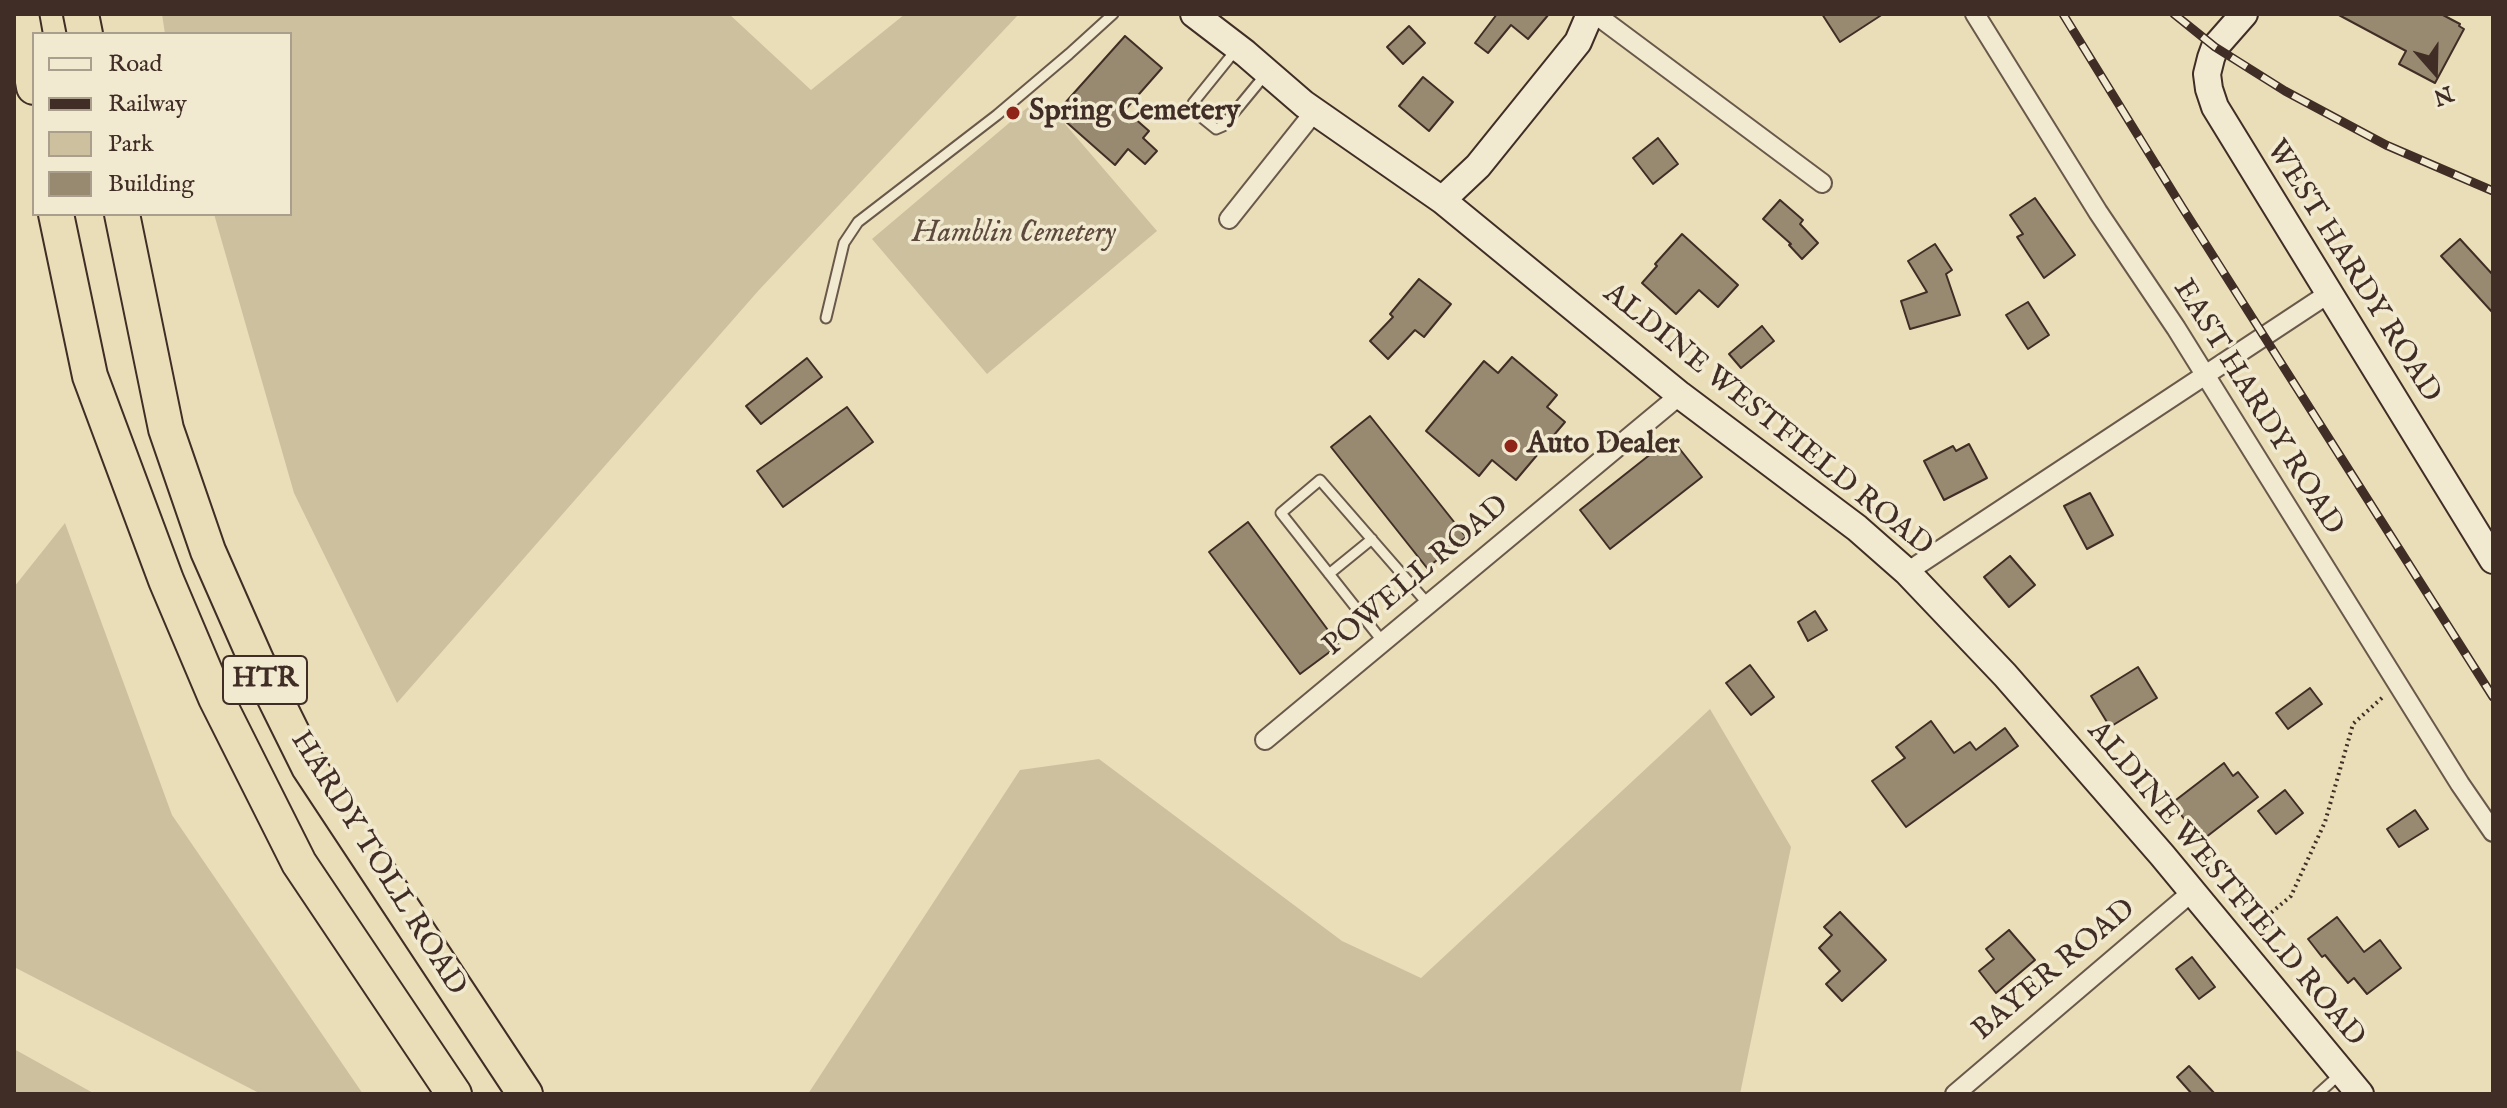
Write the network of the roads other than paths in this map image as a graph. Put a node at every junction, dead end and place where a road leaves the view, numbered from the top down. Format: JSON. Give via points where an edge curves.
{"nodes":[{"id":1,"x":21,"y":14,"type":"edge"},
{"id":2,"x":1113,"y":14,"type":"edge"},
{"id":3,"x":1194,"y":14,"type":"edge"},
{"id":4,"x":1591,"y":14,"type":"edge"},
{"id":5,"x":1975,"y":14,"type":"edge"},
{"id":6,"x":2244,"y":14,"type":"edge"},
{"id":7,"x":1238,"y":48,"type":"junction"},
{"id":8,"x":32,"y":73,"type":"edge"},
{"id":9,"x":1268,"y":73,"type":"junction"},
{"id":10,"x":1315,"y":111,"type":"junction"},
{"id":11,"x":1822,"y":183,"type":"dead end"},
{"id":12,"x":1442,"y":200,"type":"junction"},
{"id":13,"x":56,"y":216,"type":"edge"},
{"id":14,"x":122,"y":216,"type":"edge"},
{"id":15,"x":1229,"y":219,"type":"dead end"},
{"id":16,"x":2328,"y":294,"type":"junction"},
{"id":17,"x":826,"y":318,"type":"dead end"},
{"id":18,"x":2204,"y":375,"type":"junction"},
{"id":19,"x":1680,"y":395,"type":"junction"},
{"id":20,"x":1372,"y":539,"type":"junction"},
{"id":21,"x":2493,"y":560,"type":"edge"},
{"id":22,"x":1907,"y":572,"type":"junction"},
{"id":23,"x":1329,"y":574,"type":"junction"},
{"id":24,"x":1428,"y":604,"type":"junction"},
{"id":25,"x":1383,"y":642,"type":"junction"},
{"id":26,"x":1265,"y":740,"type":"dead end"},
{"id":27,"x":2493,"y":832,"type":"edge"},
{"id":28,"x":2192,"y":892,"type":"junction"},
{"id":29,"x":2342,"y":1072,"type":"junction"},
{"id":30,"x":454,"y":1094,"type":"edge"},
{"id":31,"x":525,"y":1094,"type":"edge"},
{"id":32,"x":1955,"y":1094,"type":"edge"},
{"id":33,"x":2318,"y":1094,"type":"edge"},
{"id":34,"x":2360,"y":1094,"type":"edge"}],
"edges":[{"from":1,"to":8,"type":"highway"},
{"from":2,"to":17,"type":"lane","via":[[997,115],[858,222],[844,243]]},
{"from":3,"to":7,"type":"main road","name":"ALDINE WESTFIELD ROAD"},
{"from":4,"to":11,"type":"street"},
{"from":4,"to":12,"type":"main road","via":[[1578,42],[1478,166]]},
{"from":5,"to":18,"type":"street","name":"EAST HARDY ROAD"},
{"from":6,"to":16,"type":"main road","name":"WEST HARDY ROAD","via":[[2215,47],[2207,74],[2209,89],[2222,122]]},
{"from":7,"to":9,"type":"main road","name":"ALDINE WESTFIELD ROAD"},
{"from":7,"to":9,"type":"lane","via":[[1193,103],[1195,112],[1216,129],[1223,126]]},
{"from":9,"to":10,"type":"main road","name":"ALDINE WESTFIELD ROAD"},
{"from":10,"to":12,"type":"main road","name":"ALDINE WESTFIELD ROAD"},
{"from":10,"to":15,"type":"street"},
{"from":12,"to":19,"type":"main road","name":"ALDINE WESTFIELD ROAD"},
{"from":13,"to":30,"type":"highway","name":"HARDY TOLL ROAD","number":"HTR","via":[[90,376],[216,698],[299,863]]},
{"from":14,"to":31,"type":"highway","name":"HARDY TOLL ROAD","number":"HTR","via":[[166,429],[208,551],[256,660],[309,767]]},
{"from":16,"to":18,"type":"street"},
{"from":16,"to":21,"type":"main road","name":"WEST HARDY ROAD"},
{"from":18,"to":22,"type":"street"},
{"from":18,"to":27,"type":"street","name":"EAST HARDY ROAD"},
{"from":19,"to":22,"type":"main road","name":"ALDINE WESTFIELD ROAD"},
{"from":19,"to":24,"type":"street","name":"POWELL ROAD"},
{"from":20,"to":23,"type":"lane"},
{"from":20,"to":23,"type":"lane","via":[[1320,480],[1281,513]]},
{"from":20,"to":24,"type":"lane"},
{"from":22,"to":28,"type":"main road","name":"ALDINE WESTFIELD ROAD","via":[[2005,675]]},
{"from":23,"to":25,"type":"lane"},
{"from":24,"to":25,"type":"street","name":"POWELL ROAD"},
{"from":25,"to":26,"type":"street","name":"POWELL ROAD"},
{"from":28,"to":29,"type":"main road","name":"ALDINE WESTFIELD ROAD"},
{"from":28,"to":32,"type":"street","name":"BAYER ROAD"},
{"from":29,"to":33,"type":"lane"},
{"from":29,"to":34,"type":"main road","name":"ALDINE WESTFIELD ROAD"}]}
